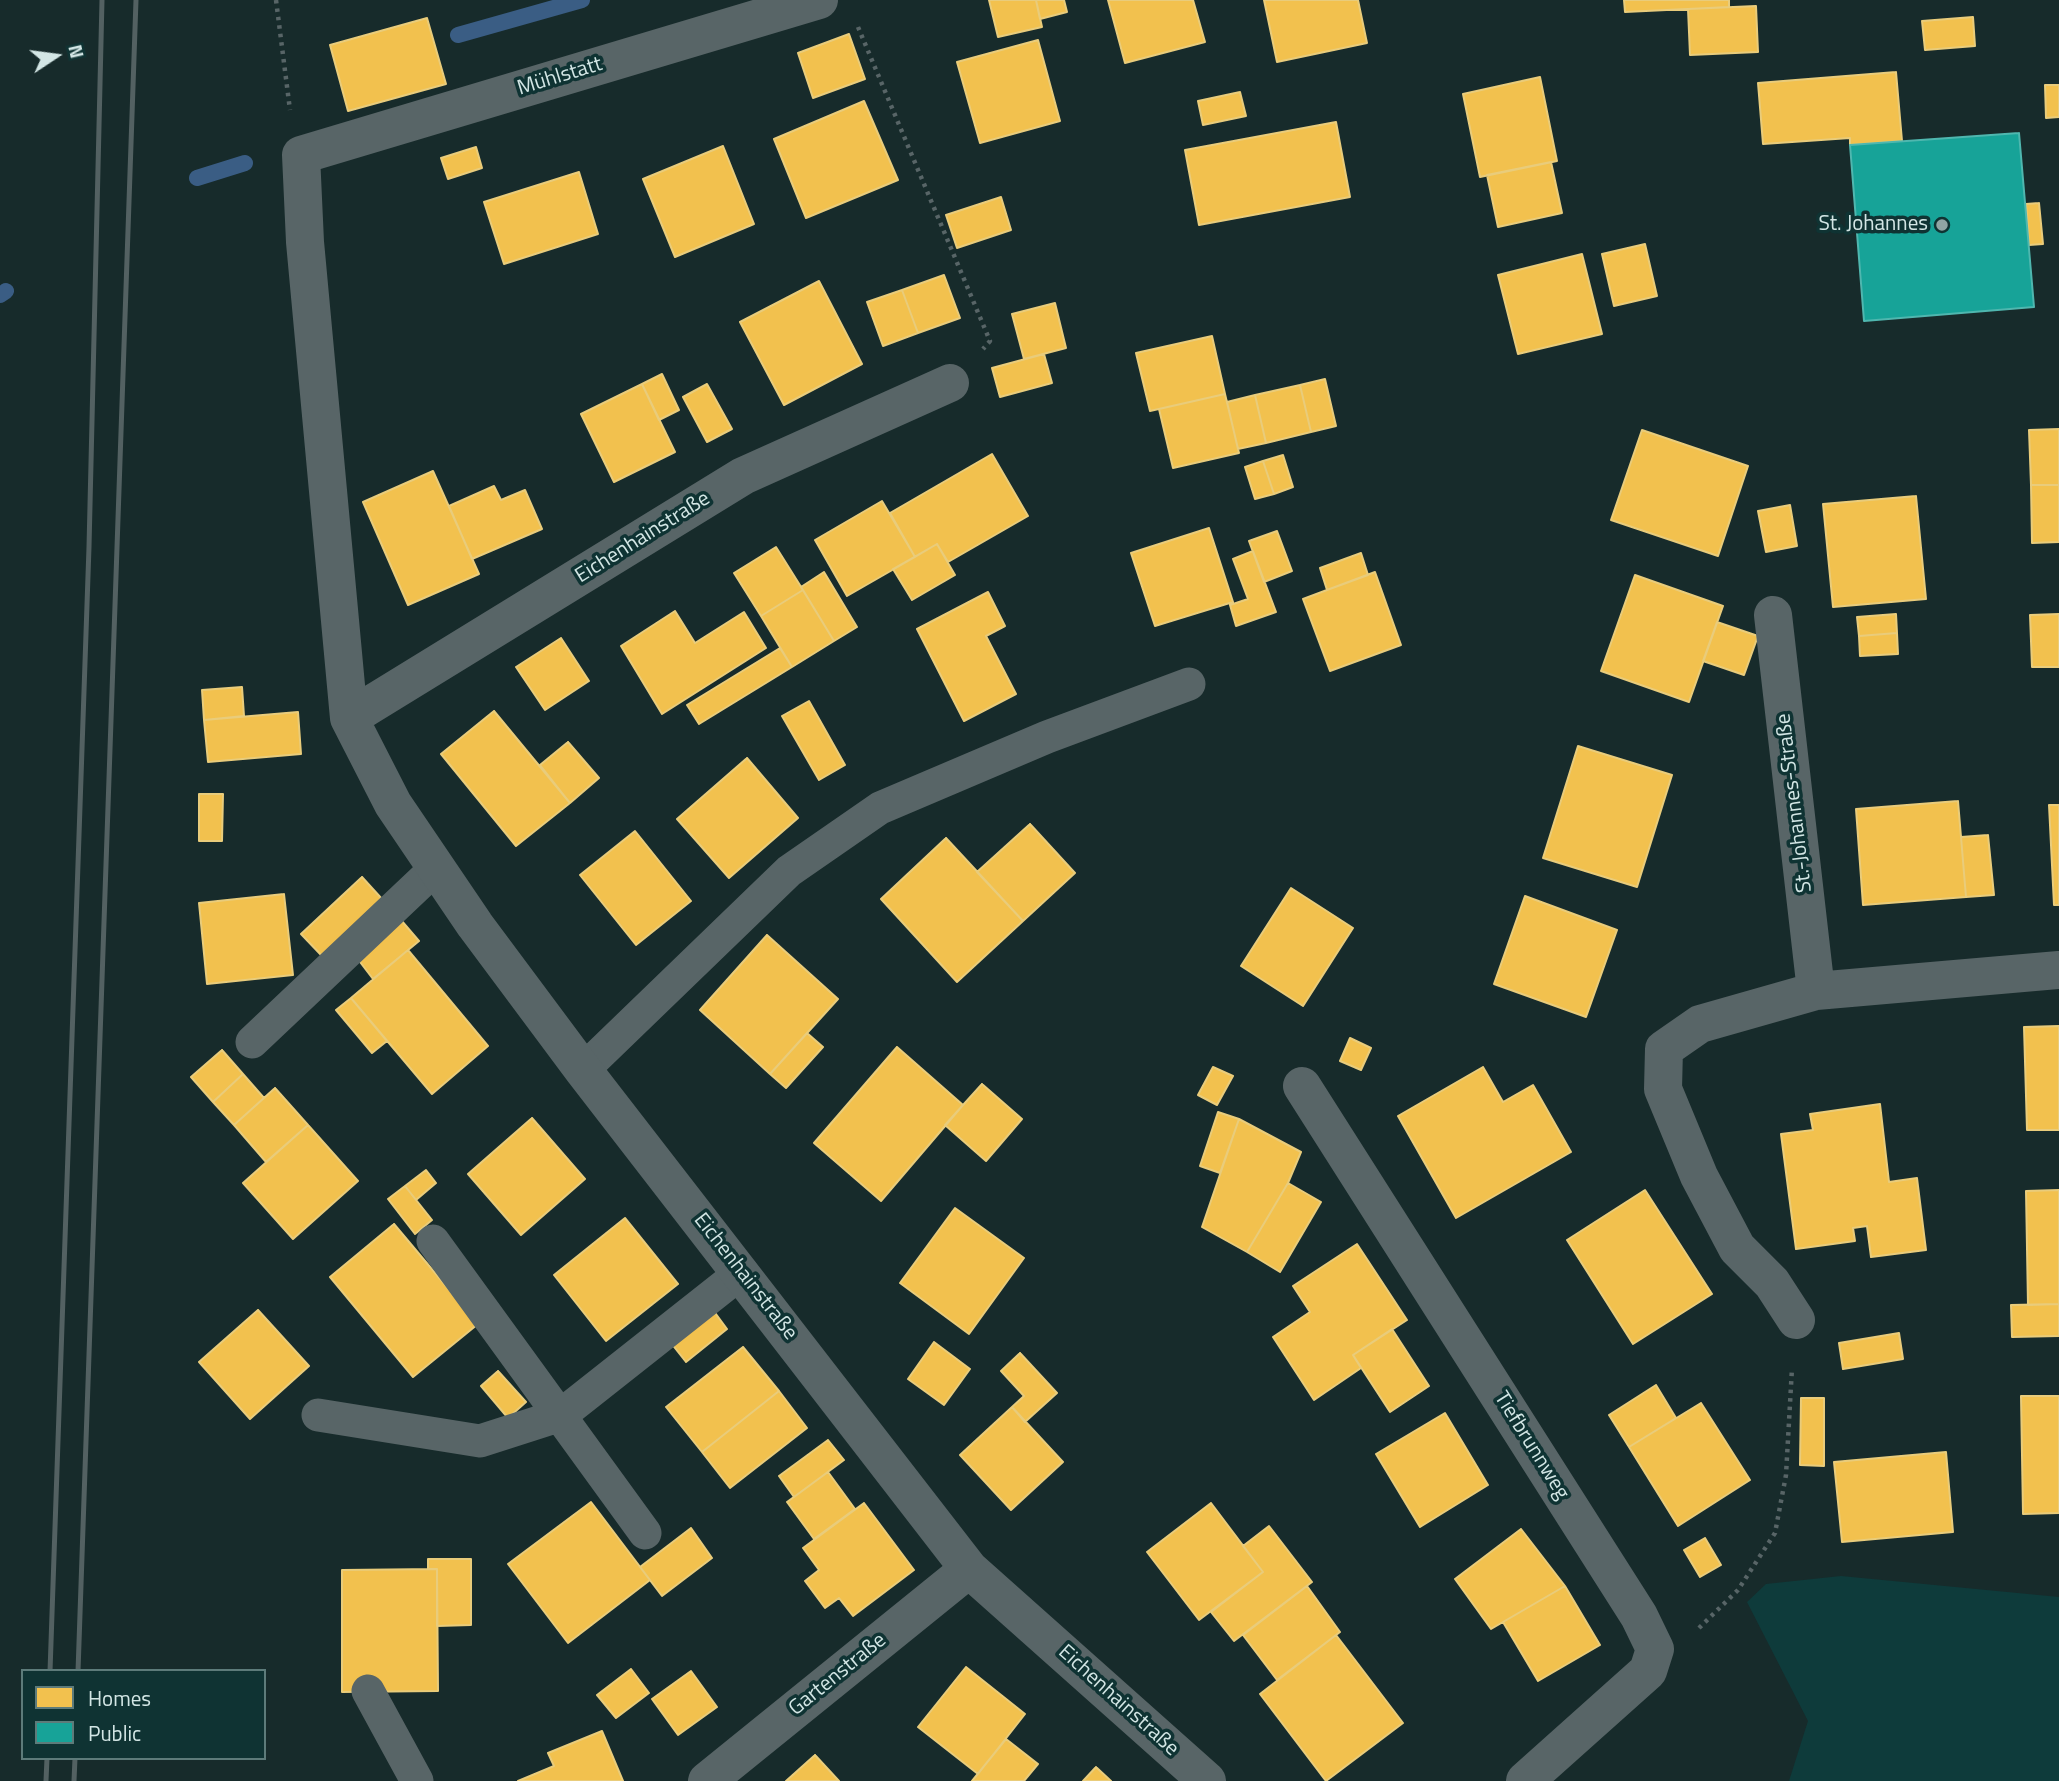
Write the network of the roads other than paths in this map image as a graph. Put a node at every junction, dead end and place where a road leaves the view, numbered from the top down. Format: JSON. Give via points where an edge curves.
{"nodes":[{"id":1,"x":819,"y":0,"type":"edge"},
{"id":2,"x":301,"y":155,"type":"joint"},
{"id":3,"x":950,"y":383,"type":"road end"},
{"id":4,"x":1773,"y":615,"type":"dead end"},
{"id":5,"x":1189,"y":684,"type":"dead end"},
{"id":6,"x":349,"y":718,"type":"junction"},
{"id":7,"x":436,"y":869,"type":"junction"},
{"id":8,"x":2059,"y":970,"type":"edge"},
{"id":9,"x":1816,"y":991,"type":"junction"},
{"id":10,"x":252,"y":1042,"type":"dead end"},
{"id":11,"x":583,"y":1070,"type":"junction"},
{"id":12,"x":1303,"y":1086,"type":"dead end"},
{"id":13,"x":433,"y":1241,"type":"dead end"},
{"id":14,"x":742,"y":1272,"type":"junction"},
{"id":15,"x":1796,"y":1320,"type":"road end"},
{"id":16,"x":318,"y":1415,"type":"dead end"},
{"id":17,"x":561,"y":1415,"type":"junction"},
{"id":18,"x":645,"y":1532,"type":"dead end"},
{"id":19,"x":969,"y":1569,"type":"junction"},
{"id":20,"x":368,"y":1691,"type":"dead end"},
{"id":21,"x":417,"y":1781,"type":"edge"},
{"id":22,"x":707,"y":1781,"type":"edge"},
{"id":23,"x":1207,"y":1781,"type":"edge"},
{"id":24,"x":1525,"y":1781,"type":"edge"}],
"edges":[{"from":1,"to":2,"type":"street","name":"Mühlstatt"},
{"from":2,"to":6,"type":"street","name":"Eichenhainstraße"},
{"from":3,"to":6,"type":"street","name":"Eichenhainstraße","via":[[743,476]]},
{"from":4,"to":9,"type":"street","name":"St.-Johannes-Straße"},
{"from":5,"to":11,"type":"lane","via":[[1046,737],[880,808],[789,871]]},
{"from":6,"to":7,"type":"street","name":"Eichenhainstraße","via":[[393,804]]},
{"from":7,"to":10,"type":"lane"},
{"from":7,"to":11,"type":"street","name":"Eichenhainstraße"},
{"from":8,"to":9,"type":"street"},
{"from":9,"to":15,"type":"street","via":[[1699,1024],[1664,1049],[1664,1089],[1699,1176],[1737,1248],[1772,1283]]},
{"from":11,"to":14,"type":"street","name":"Eichenhainstraße"},
{"from":12,"to":24,"type":"street","name":"Tiefbrunnweg","via":[[1656,1649],[1648,1671]]},
{"from":13,"to":17,"type":"lane"},
{"from":14,"to":17,"type":"lane"},
{"from":14,"to":19,"type":"street","name":"Eichenhainstraße"},
{"from":16,"to":17,"type":"lane","via":[[480,1441]]},
{"from":17,"to":18,"type":"lane"},
{"from":19,"to":22,"type":"street","name":"Gartenstraße"},
{"from":19,"to":23,"type":"street","name":"Eichenhainstraße"},
{"from":20,"to":21,"type":"lane"}]}
